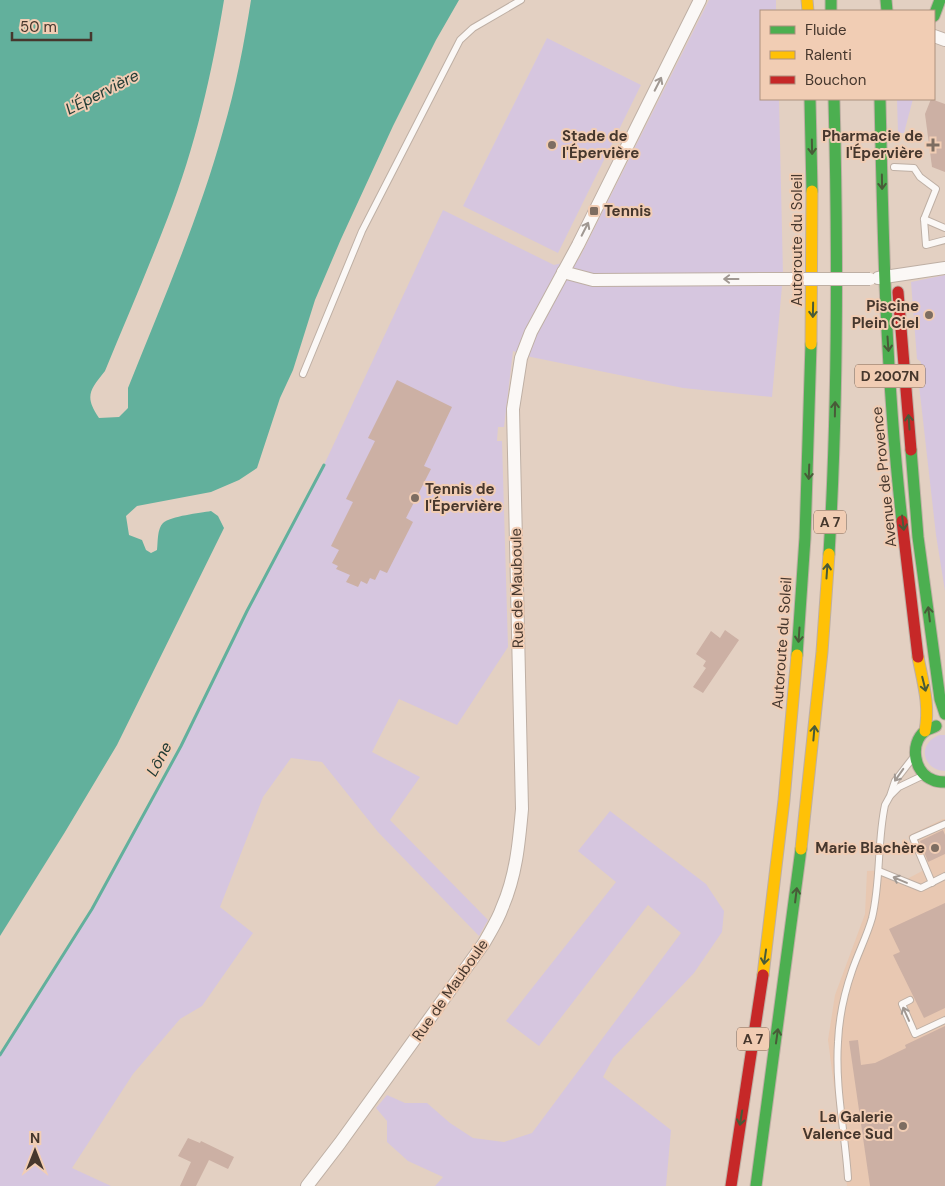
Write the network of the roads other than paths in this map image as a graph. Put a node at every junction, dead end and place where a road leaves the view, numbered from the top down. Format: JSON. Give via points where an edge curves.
{"nodes":[{"id":1,"x":521,"y":0,"type":"edge"},
{"id":2,"x":700,"y":0,"type":"edge"},
{"id":3,"x":940,"y":0,"type":"edge"},
{"id":4,"x":935,"y":13,"type":"edge"},
{"id":5,"x":810,"y":100,"type":"edge"},
{"id":6,"x":834,"y":100,"type":"edge"},
{"id":7,"x":880,"y":100,"type":"edge"},
{"id":8,"x":894,"y":167,"type":"dead end"},
{"id":9,"x":924,"y":219,"type":"junction"},
{"id":10,"x":945,"y":228,"type":"edge"},
{"id":11,"x":945,"y":240,"type":"edge"},
{"id":12,"x":945,"y":268,"type":"edge"},
{"id":13,"x":897,"y":270,"type":"junction"},
{"id":14,"x":563,"y":272,"type":"junction"},
{"id":15,"x":884,"y":278,"type":"junction"},
{"id":16,"x":303,"y":374,"type":"dead end"},
{"id":17,"x":945,"y":714,"type":"edge"},
{"id":18,"x":945,"y":725,"type":"edge"},
{"id":19,"x":925,"y":731,"type":"junction"},
{"id":20,"x":914,"y":756,"type":"junction"},
{"id":21,"x":924,"y":775,"type":"junction"},
{"id":22,"x":944,"y":784,"type":"edge"},
{"id":23,"x":890,"y":796,"type":"junction"},
{"id":24,"x":945,"y":824,"type":"edge"},
{"id":25,"x":879,"y":871,"type":"junction"},
{"id":26,"x":945,"y":876,"type":"edge"},
{"id":27,"x":932,"y":883,"type":"junction"},
{"id":28,"x":910,"y":1000,"type":"dead end"},
{"id":29,"x":945,"y":1020,"type":"edge"},
{"id":30,"x":848,"y":1178,"type":"dead end"},
{"id":31,"x":307,"y":1186,"type":"edge"},
{"id":32,"x":731,"y":1186,"type":"edge"},
{"id":33,"x":756,"y":1186,"type":"edge"}],
"edges":[{"from":1,"to":16,"type":"lane","via":[[473,28],[460,40],[362,231]]},
{"from":14,"to":2,"type":"street","name":"Rue de Mauboule","one_way":true},
{"from":3,"to":4,"type":"main road"},
{"from":5,"to":32,"type":"main road","name":"Autoroute du Soleil","number":"A 7","one_way":true,"via":[[811,408],[798,649],[769,925]]},
{"from":33,"to":6,"type":"main road","number":"A 7","one_way":true,"via":[[792,928],[822,650],[835,410]]},
{"from":7,"to":15,"type":"main road","name":"Avenue de Provence","number":"D 2007N","one_way":true},
{"from":8,"to":9,"type":"lane","via":[[914,168],[936,189]]},
{"from":9,"to":10,"type":"lane"},
{"from":9,"to":11,"type":"lane","via":[[926,245]]},
{"from":12,"to":13,"type":"street"},
{"from":13,"to":15,"type":"street"},
{"from":17,"to":13,"type":"main road","name":"Avenue de Provence","number":"D 2007N","one_way":true,"via":[[940,699],[918,537]]},
{"from":15,"to":14,"type":"street","one_way":true,"bridge":true,"via":[[593,280]]},
{"from":14,"to":31,"type":"street","name":"Rue de Mauboule","via":[[521,358],[513,409],[522,809],[519,852],[509,891],[484,943]]},
{"from":15,"to":19,"type":"main road","name":"Avenue de Provence","number":"D 2007N","one_way":true,"via":[[897,475],[918,656],[927,702]]},
{"from":18,"to":19,"type":"main road","via":[[932,726]]},
{"from":19,"to":20,"type":"main road","via":[[916,742]]},
{"from":20,"to":21,"type":"main road"},
{"from":20,"to":23,"type":"lane","one_way":true,"via":[[894,781]]},
{"from":21,"to":22,"type":"main road"},
{"from":21,"to":23,"type":"lane","via":[[899,787]]},
{"from":23,"to":25,"type":"lane","via":[[883,815]]},
{"from":24,"to":27,"type":"lane","via":[[913,838]]},
{"from":27,"to":25,"type":"lane","one_way":true,"via":[[921,888]]},
{"from":25,"to":30,"type":"lane","via":[[872,918],[852,971],[839,1024],[840,1104]]},
{"from":26,"to":27,"type":"lane"},
{"from":29,"to":28,"type":"lane","one_way":true,"via":[[915,1034],[902,1004]]}]}
